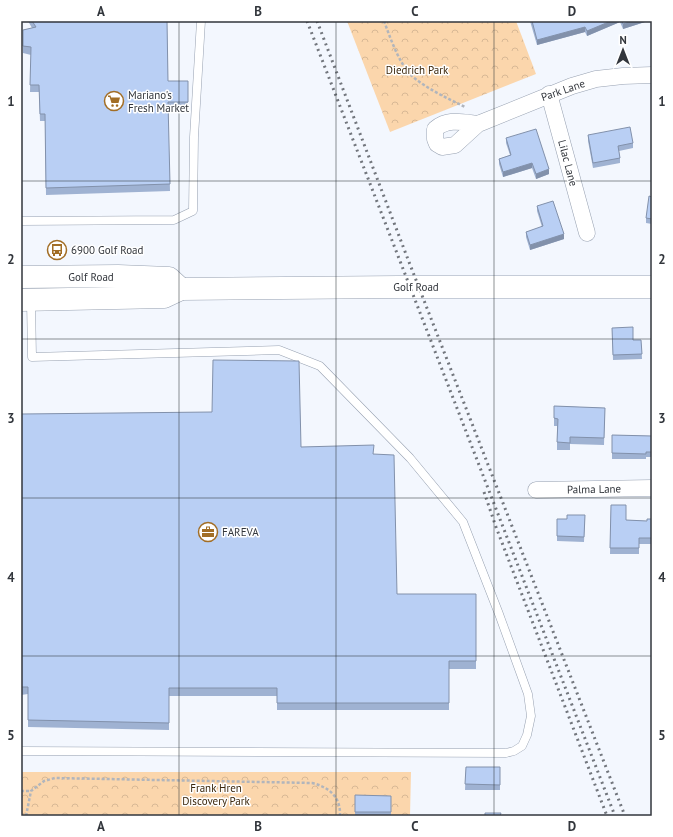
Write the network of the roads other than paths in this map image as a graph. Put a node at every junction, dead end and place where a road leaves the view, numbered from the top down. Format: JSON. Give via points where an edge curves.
{"nodes":[{"id":1,"x":201,"y":21,"type":"edge"},
{"id":2,"x":652,"y":75,"type":"edge"},
{"id":3,"x":550,"y":94,"type":"junction"},
{"id":4,"x":483,"y":122,"type":"road end"},
{"id":5,"x":21,"y":221,"type":"edge"},
{"id":6,"x":587,"y":233,"type":"dead end"},
{"id":7,"x":21,"y":277,"type":"edge"},
{"id":8,"x":652,"y":287,"type":"edge"},
{"id":9,"x":181,"y":289,"type":"junction"},
{"id":10,"x":26,"y":300,"type":"edge"},
{"id":11,"x":652,"y":488,"type":"edge"},
{"id":12,"x":536,"y":490,"type":"dead end"},
{"id":13,"x":21,"y":751,"type":"edge"}],
"edges":[{"from":1,"to":5,"type":"lane","via":[[194,137],[193,211],[174,220]]},
{"from":2,"to":3,"type":"street","name":"Park Lane","via":[[596,79]]},
{"from":3,"to":4,"type":"street","name":"Park Lane"},
{"from":3,"to":6,"type":"street","name":"Lilac Lane"},
{"from":7,"to":9,"type":"main road","name":"Golf Road","via":[[169,278]]},
{"from":8,"to":9,"type":"main road","name":"Golf Road"},
{"from":9,"to":10,"type":"main road","name":"Golf Road","via":[[164,297]]},
{"from":10,"to":13,"type":"lane","via":[[32,356],[279,350],[320,366],[410,458],[463,522],[528,694],[531,716],[522,746],[506,753]]},
{"from":11,"to":12,"type":"street","name":"Palma Lane"}]}
